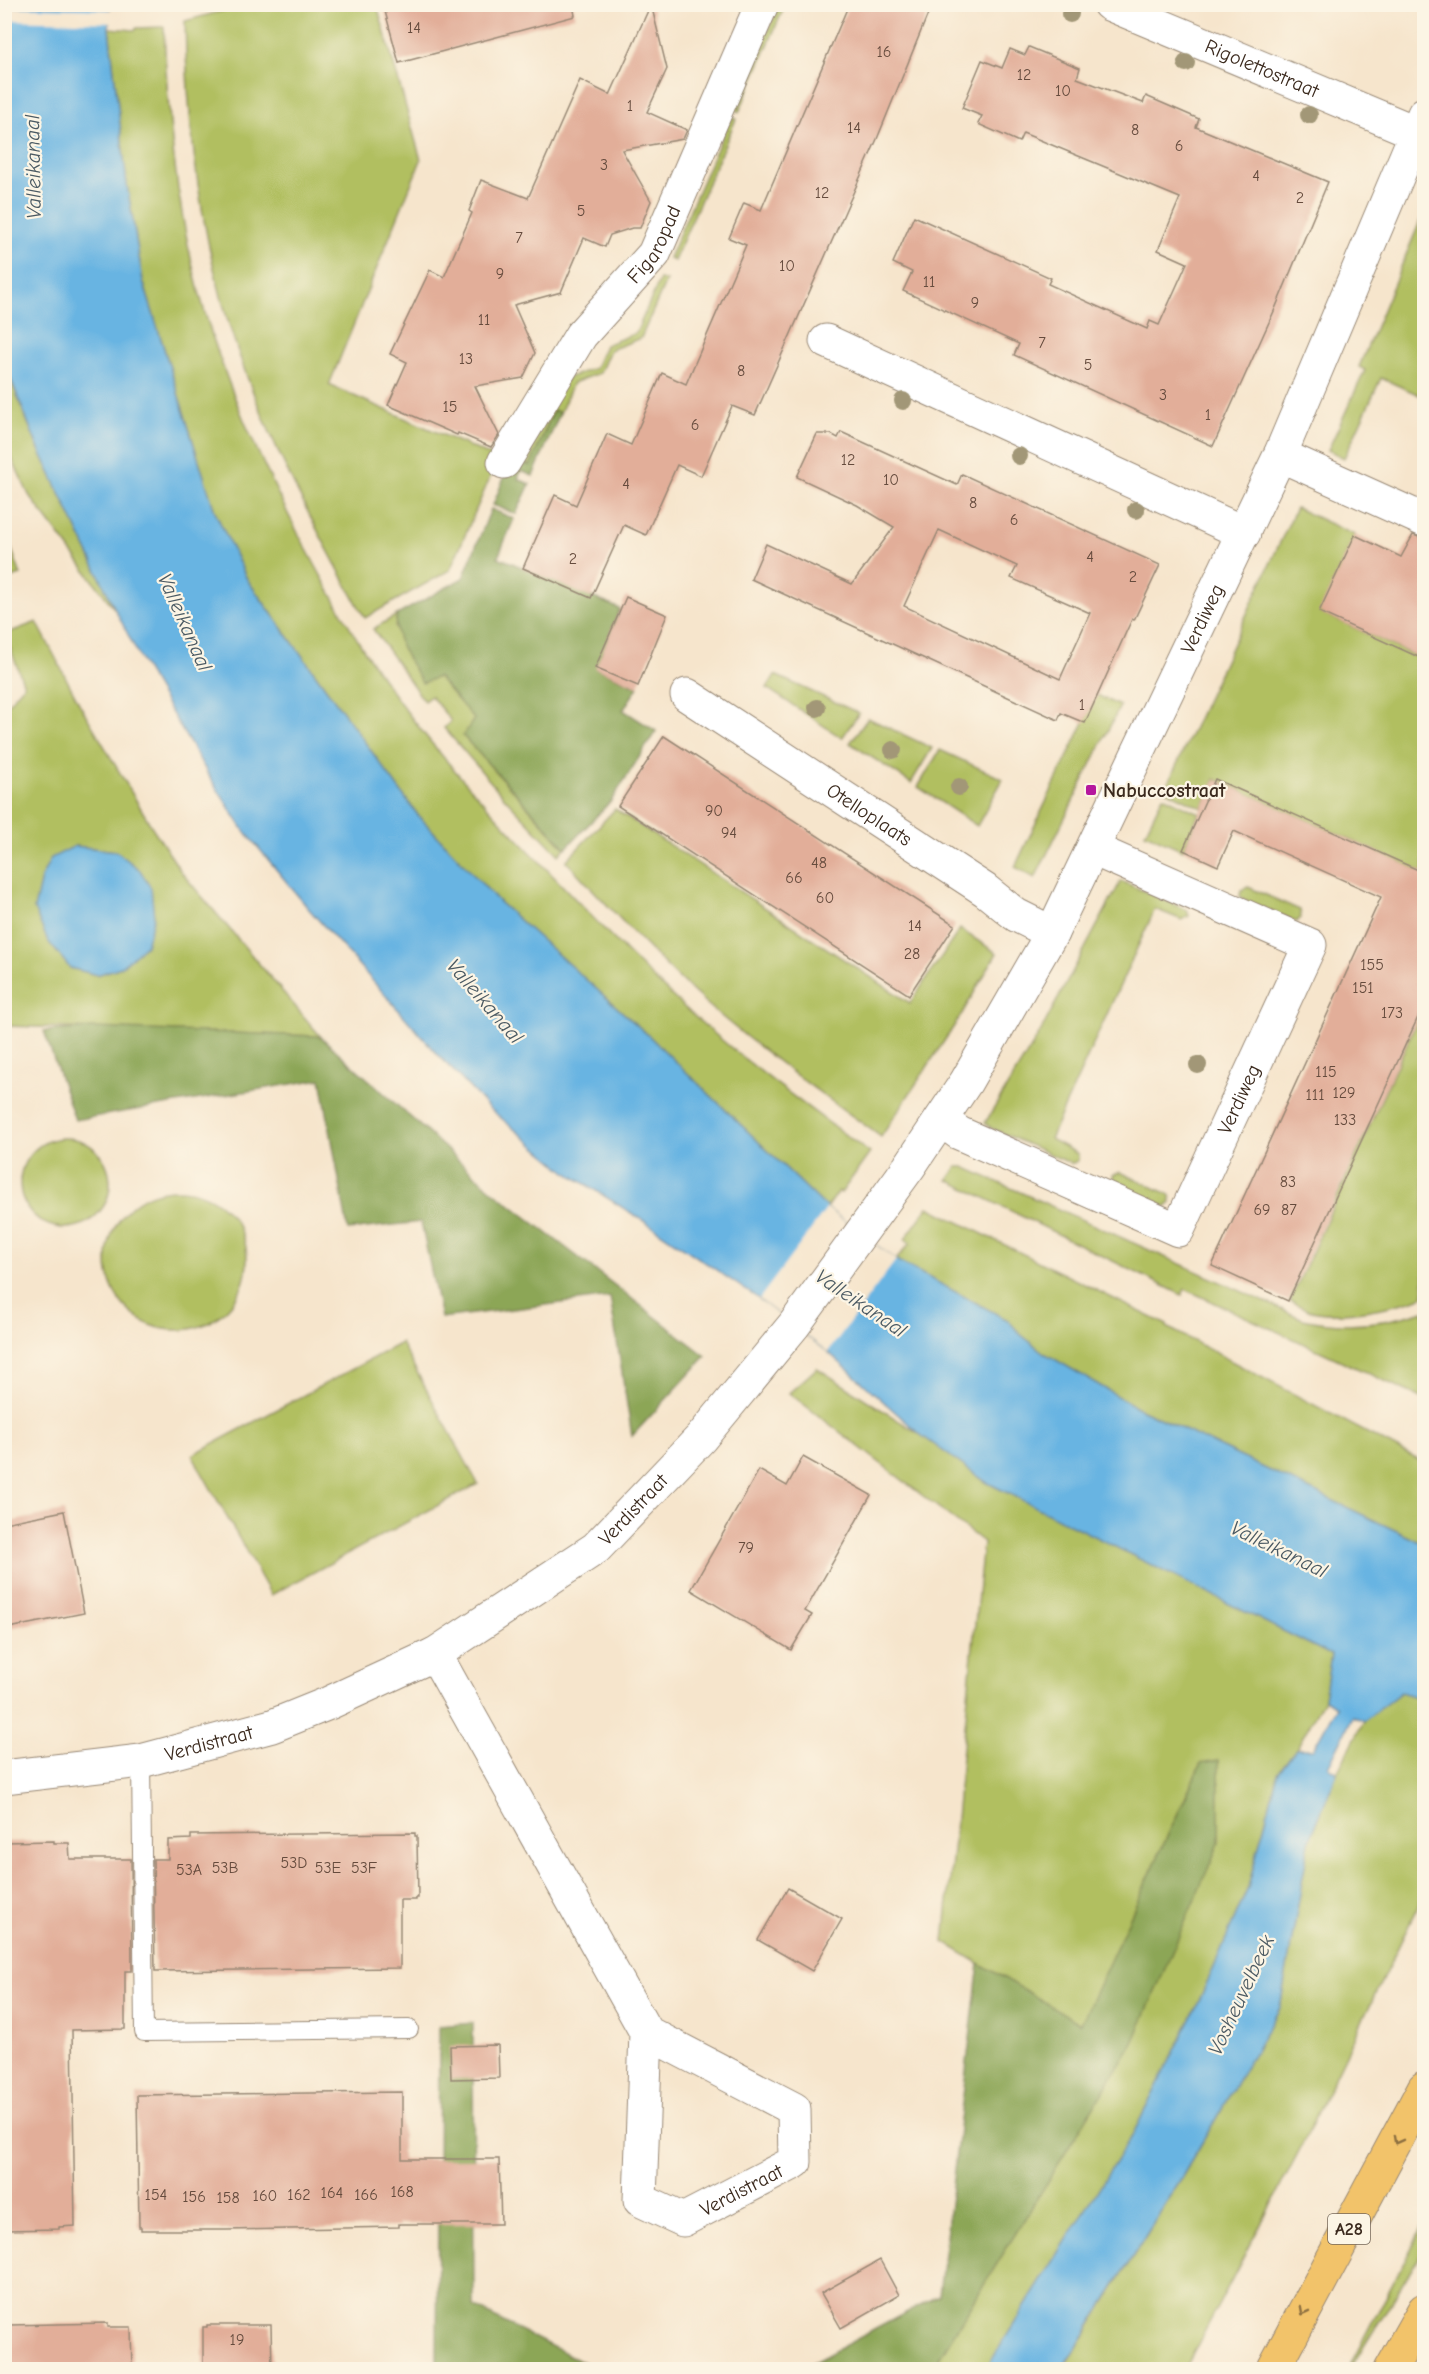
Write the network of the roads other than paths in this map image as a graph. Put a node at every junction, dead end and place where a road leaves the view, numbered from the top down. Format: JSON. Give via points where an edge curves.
{"nodes":[{"id":1,"x":762,"y":4,"type":"edge"},
{"id":2,"x":1109,"y":4,"type":"edge"},
{"id":3,"x":1421,"y":124,"type":"edge"},
{"id":4,"x":826,"y":341,"type":"dead end"},
{"id":5,"x":1280,"y":455,"type":"junction"},
{"id":6,"x":504,"y":462,"type":"dead end"},
{"id":7,"x":1425,"y":520,"type":"edge"},
{"id":8,"x":1244,"y":533,"type":"junction"},
{"id":9,"x":687,"y":695,"type":"dead end"},
{"id":10,"x":1093,"y":849,"type":"junction"},
{"id":11,"x":1052,"y":933,"type":"junction"},
{"id":12,"x":941,"y":1120,"type":"junction"},
{"id":13,"x":794,"y":1325,"type":"joint"},
{"id":14,"x":435,"y":1654,"type":"junction"},
{"id":15,"x":141,"y":1761,"type":"junction"},
{"id":16,"x":4,"y":1777,"type":"edge"},
{"id":17,"x":409,"y":2029,"type":"dead end"},
{"id":18,"x":646,"y":2032,"type":"junction"},
{"id":19,"x":1425,"y":2088,"type":"edge"},
{"id":20,"x":1425,"y":2310,"type":"edge"},
{"id":21,"x":1273,"y":2370,"type":"edge"},
{"id":22,"x":1390,"y":2370,"type":"edge"}],
"edges":[{"from":1,"to":6,"type":"street","name":"Figaropad","via":[[654,254],[581,335]]},
{"from":2,"to":3,"type":"street","name":"Rigolettostraat"},
{"from":3,"to":5,"type":"street","name":"Verdiweg"},
{"from":4,"to":8,"type":"street"},
{"from":5,"to":7,"type":"street"},
{"from":5,"to":8,"type":"street","name":"Verdiweg"},
{"from":8,"to":10,"type":"street","name":"Verdiweg"},
{"from":9,"to":11,"type":"street","name":"Otelloplaats","via":[[985,890],[1016,915]]},
{"from":10,"to":11,"type":"street","name":"Verdiweg"},
{"from":10,"to":12,"type":"street","name":"Verdiweg","via":[[1310,945],[1178,1230],[959,1132]]},
{"from":11,"to":12,"type":"street","name":"Verdiweg"},
{"from":12,"to":13,"type":"street","name":"Verdiweg"},
{"from":13,"to":14,"type":"street","name":"Verdistraat","via":[[701,1438],[596,1548]]},
{"from":14,"to":15,"type":"street","name":"Verdistraat","via":[[272,1726]]},
{"from":14,"to":18,"type":"street"},
{"from":15,"to":16,"type":"street","name":"Verdistraat"},
{"from":15,"to":17,"type":"lane","via":[[144,2032]]},
{"from":18,"to":18,"type":"street","name":"Verdistraat","via":[[794,2109],[795,2162],[683,2220],[640,2200]]},
{"from":19,"to":21,"type":"highway","number":"A28","one_way":true},
{"from":20,"to":22,"type":"highway"}]}
